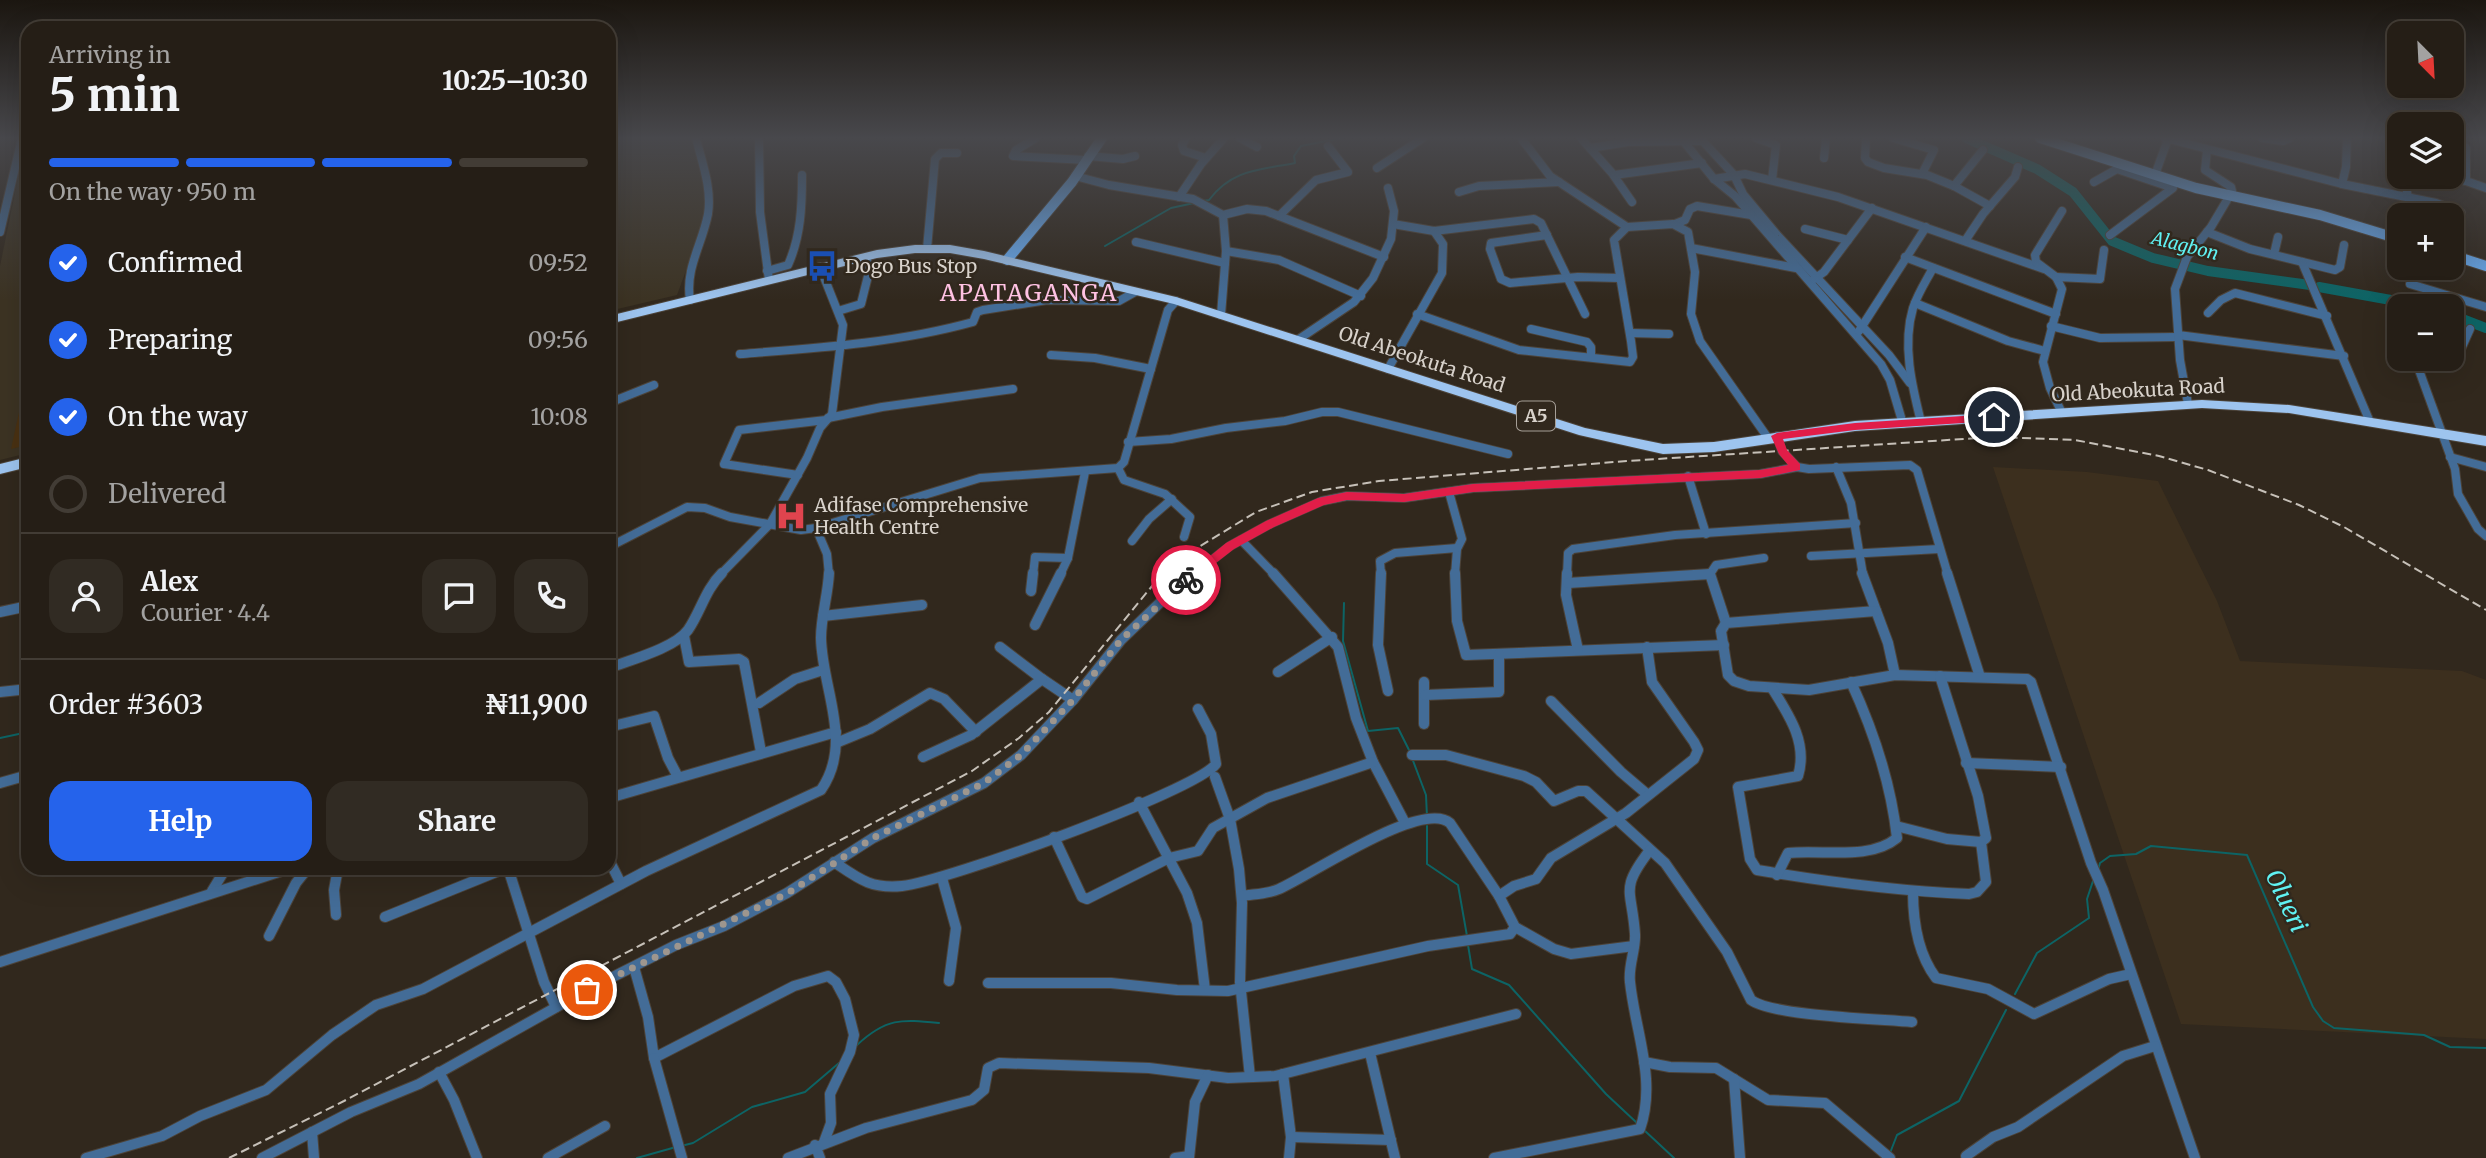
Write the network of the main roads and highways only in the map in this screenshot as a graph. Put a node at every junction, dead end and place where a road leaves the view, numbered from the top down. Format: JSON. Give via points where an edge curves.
{"nodes":[{"id":1,"x":1061,"y":192,"type":"edge"},
{"id":2,"x":2224,"y":192,"type":"edge"},
{"id":3,"x":2228,"y":192,"type":"edge"},
{"id":4,"x":2231,"y":193,"type":"junction"},
{"id":5,"x":2387,"y":234,"type":"edge"},
{"id":6,"x":2464,"y":256,"type":"edge"},
{"id":7,"x":2464,"y":258,"type":"edge"},
{"id":8,"x":1005,"y":260,"type":"junction"},
{"id":9,"x":2486,"y":261,"type":"edge"},
{"id":10,"x":2486,"y":266,"type":"edge"},
{"id":11,"x":616,"y":318,"type":"edge"},
{"id":12,"x":2486,"y":440,"type":"edge"},
{"id":13,"x":21,"y":464,"type":"edge"},
{"id":14,"x":0,"y":469,"type":"edge"}],
"edges":[{"from":1,"to":8,"type":"main road"},
{"from":2,"to":4,"type":"main road"},
{"from":3,"to":4,"type":"main road"},
{"from":4,"to":5,"type":"main road"},
{"from":6,"to":9,"type":"main road"},
{"from":7,"to":10,"type":"main road"},
{"from":8,"to":11,"type":"highway","name":"Old Abeokuta Road","number":"A5","via":[[950,249],[867,257],[768,276]]},
{"from":8,"to":12,"type":"highway","name":"Old Abeokuta Road","number":"A5","via":[[1176,301],[1584,432],[1663,449],[1832,428],[2188,404],[2257,406]]},
{"from":13,"to":14,"type":"highway"}]}
